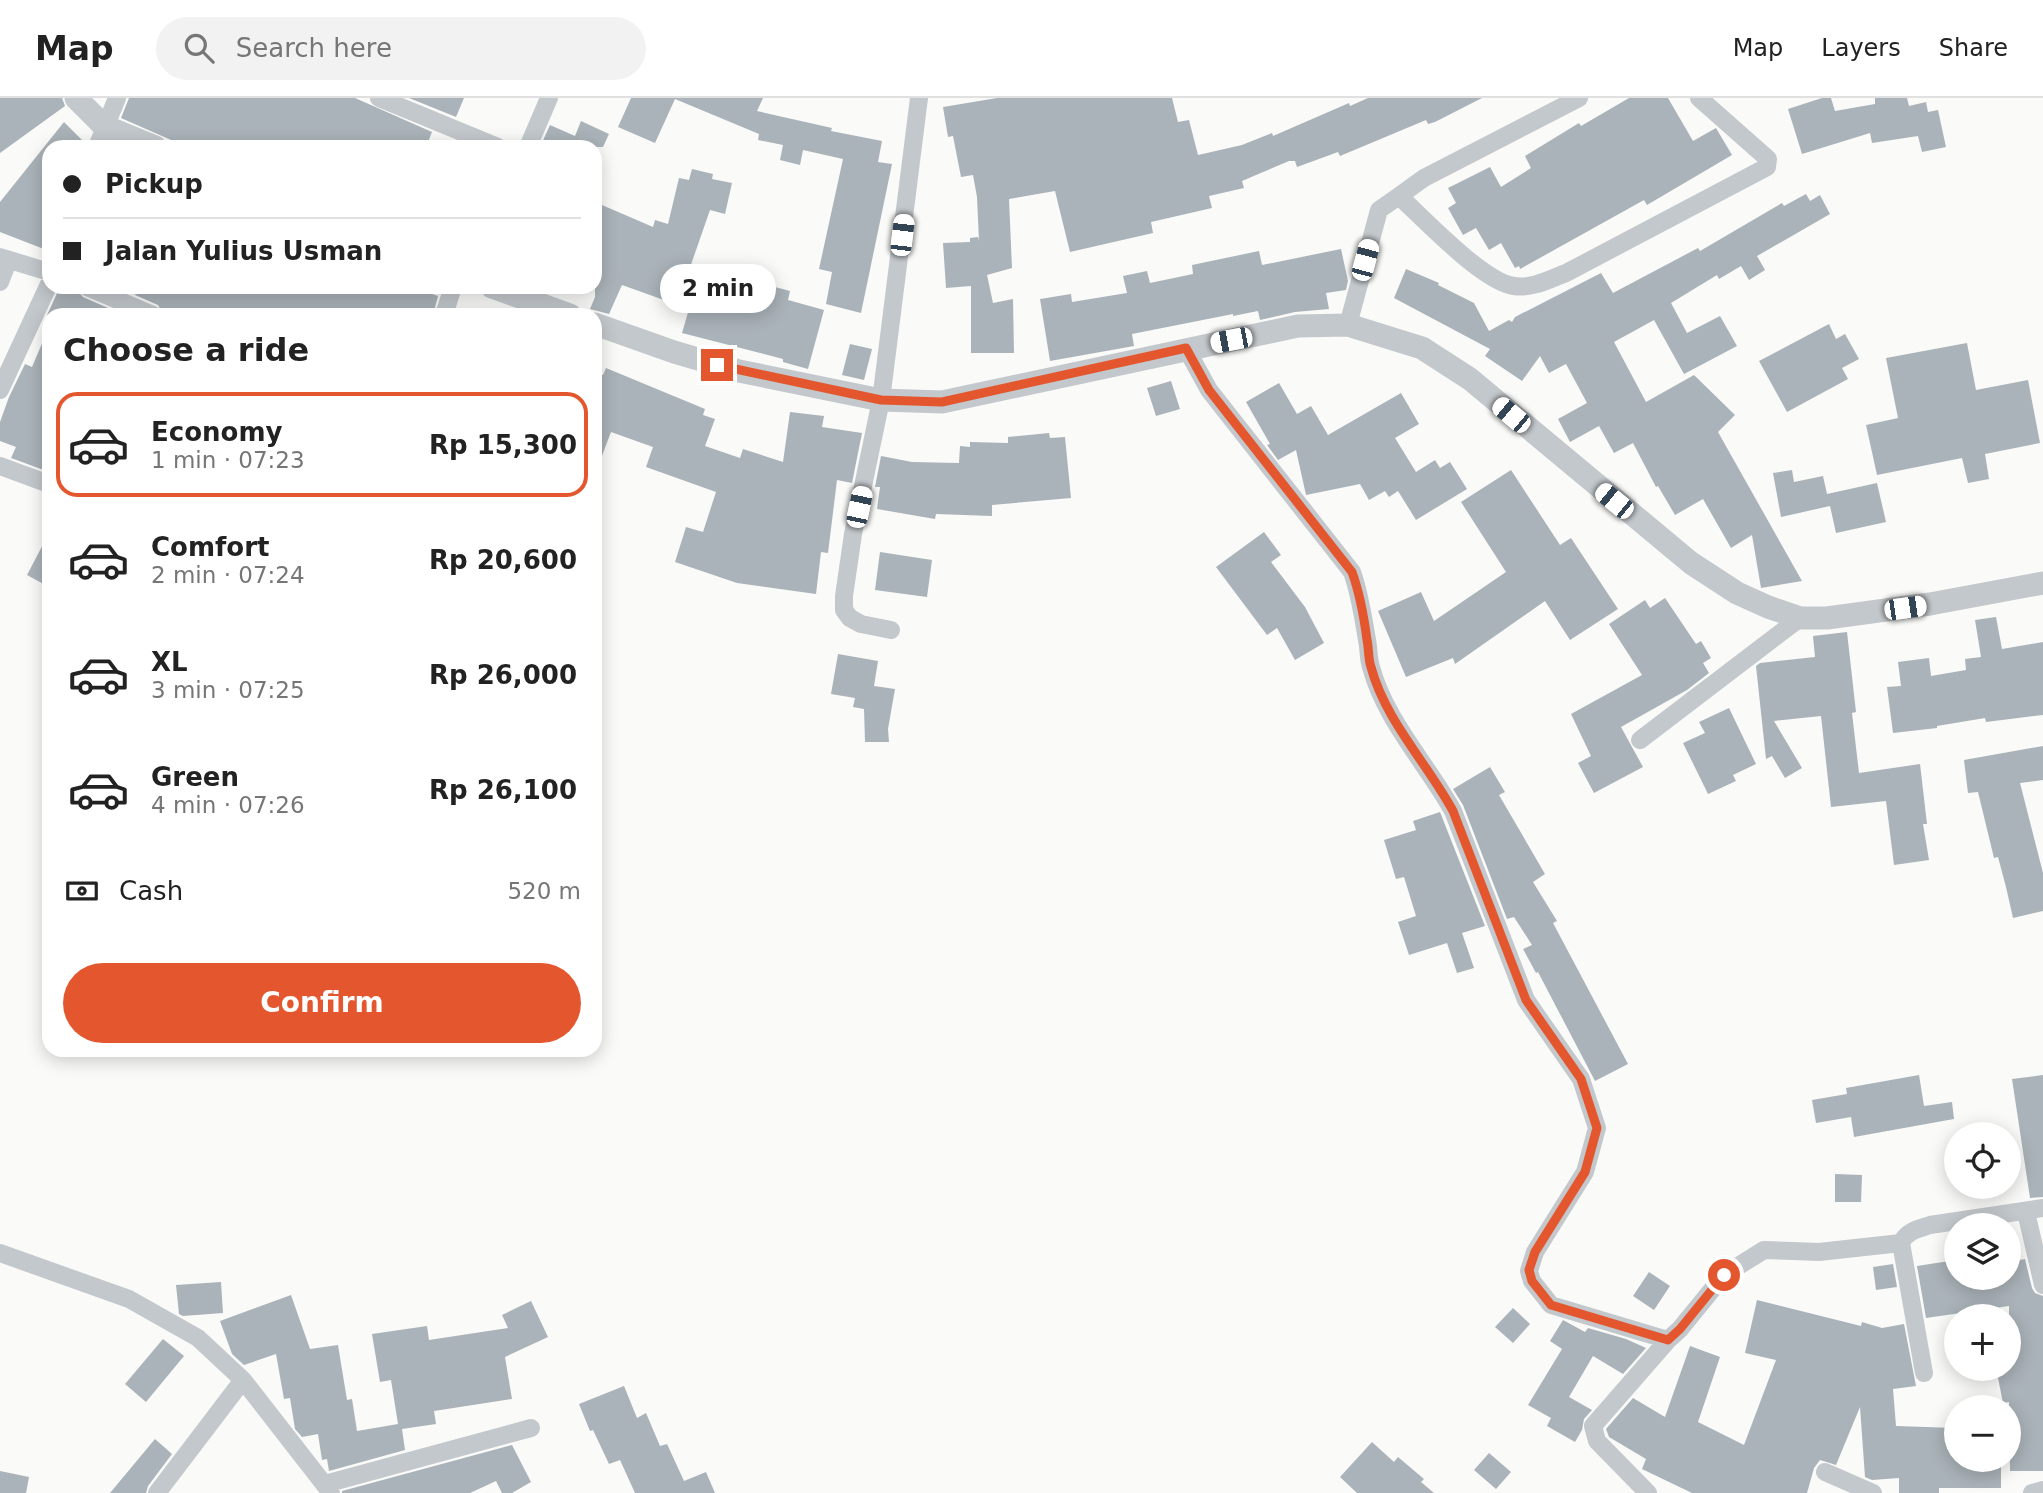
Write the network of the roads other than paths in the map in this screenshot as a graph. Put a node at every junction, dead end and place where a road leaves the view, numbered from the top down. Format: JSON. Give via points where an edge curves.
{"nodes":[{"id":1,"x":76,"y":98,"type":"edge"},
{"id":2,"x":117,"y":98,"type":"edge"},
{"id":3,"x":379,"y":98,"type":"edge"},
{"id":4,"x":549,"y":98,"type":"edge"},
{"id":5,"x":919,"y":98,"type":"edge"},
{"id":6,"x":1579,"y":98,"type":"edge"},
{"id":7,"x":1699,"y":98,"type":"edge"},
{"id":8,"x":100,"y":136,"type":"edge"},
{"id":9,"x":120,"y":140,"type":"edge"},
{"id":10,"x":481,"y":140,"type":"edge"},
{"id":11,"x":531,"y":140,"type":"edge"},
{"id":12,"x":1399,"y":196,"type":"junction"},
{"id":13,"x":4,"y":259,"type":"edge"},
{"id":14,"x":42,"y":270,"type":"edge"},
{"id":15,"x":0,"y":282,"type":"edge"},
{"id":16,"x":44,"y":294,"type":"edge"},
{"id":17,"x":104,"y":294,"type":"edge"},
{"id":18,"x":512,"y":294,"type":"edge"},
{"id":19,"x":136,"y":308,"type":"edge"},
{"id":20,"x":550,"y":308,"type":"edge"},
{"id":21,"x":1348,"y":325,"type":"junction"},
{"id":22,"x":602,"y":326,"type":"edge"},
{"id":23,"x":1186,"y":348,"type":"junction"},
{"id":24,"x":0,"y":390,"type":"edge"},
{"id":25,"x":881,"y":400,"type":"junction"},
{"id":26,"x":0,"y":466,"type":"edge"},
{"id":27,"x":42,"y":481,"type":"edge"},
{"id":28,"x":2043,"y":583,"type":"edge"},
{"id":29,"x":1800,"y":618,"type":"junction"},
{"id":30,"x":891,"y":631,"type":"dead end"},
{"id":31,"x":1640,"y":740,"type":"dead end"},
{"id":32,"x":2034,"y":1210,"type":"edge"},
{"id":33,"x":1901,"y":1243,"type":"junction"},
{"id":34,"x":0,"y":1253,"type":"edge"},
{"id":35,"x":2043,"y":1285,"type":"edge"},
{"id":36,"x":1668,"y":1340,"type":"junction"},
{"id":37,"x":1924,"y":1373,"type":"dead end"},
{"id":38,"x":243,"y":1380,"type":"junction"},
{"id":39,"x":531,"y":1428,"type":"dead end"},
{"id":40,"x":1825,"y":1472,"type":"dead end"},
{"id":41,"x":328,"y":1489,"type":"edge"},
{"id":42,"x":2043,"y":1490,"type":"edge"},
{"id":43,"x":157,"y":1493,"type":"edge"},
{"id":44,"x":1648,"y":1493,"type":"edge"},
{"id":45,"x":1872,"y":1493,"type":"edge"},
{"id":46,"x":2032,"y":1493,"type":"edge"}],
"edges":[{"from":1,"to":8,"type":"street"},
{"from":2,"to":8,"type":"street"},
{"from":3,"to":10,"type":"street"},
{"from":4,"to":11,"type":"street"},
{"from":5,"to":25,"type":"street"},
{"from":6,"to":12,"type":"street","via":[[1424,178]]},
{"from":7,"to":12,"type":"street","via":[[1768,159],[1767,167],[1566,273],[1533,285],[1513,286],[1495,279],[1454,249]]},
{"from":8,"to":9,"type":"street"},
{"from":12,"to":21,"type":"street","via":[[1379,210]]},
{"from":13,"to":14,"type":"street"},
{"from":13,"to":15,"type":"street"},
{"from":16,"to":24,"type":"street"},
{"from":17,"to":19,"type":"street"},
{"from":18,"to":20,"type":"street"},
{"from":21,"to":23,"type":"street","via":[[1298,326]]},
{"from":21,"to":29,"type":"street","via":[[1422,348],[1470,379],[1691,563],[1737,593]]},
{"from":22,"to":25,"type":"street","via":[[739,371]]},
{"from":23,"to":25,"type":"street","via":[[942,402]]},
{"from":23,"to":36,"type":"street","via":[[1209,390],[1352,572],[1370,666],[1382,695],[1453,811],[1526,1000],[1581,1079],[1597,1128],[1585,1172],[1535,1252],[1529,1270],[1532,1281],[1551,1305]]},
{"from":25,"to":30,"type":"street","via":[[853,534],[844,610],[861,624]]},
{"from":26,"to":27,"type":"street"},
{"from":28,"to":29,"type":"street","via":[[1930,604]]},
{"from":29,"to":31,"type":"street"},
{"from":32,"to":33,"type":"street","via":[[1930,1225],[1912,1230]]},
{"from":32,"to":35,"type":"street"},
{"from":33,"to":36,"type":"street","via":[[1819,1252],[1763,1250],[1724,1275]]},
{"from":33,"to":37,"type":"street"},
{"from":34,"to":38,"type":"street","via":[[129,1299],[198,1338]]},
{"from":36,"to":44,"type":"street","via":[[1592,1426],[1597,1441]]},
{"from":38,"to":41,"type":"street"},
{"from":38,"to":43,"type":"street"},
{"from":39,"to":41,"type":"street"},
{"from":40,"to":45,"type":"street"},
{"from":42,"to":46,"type":"street"}]}
